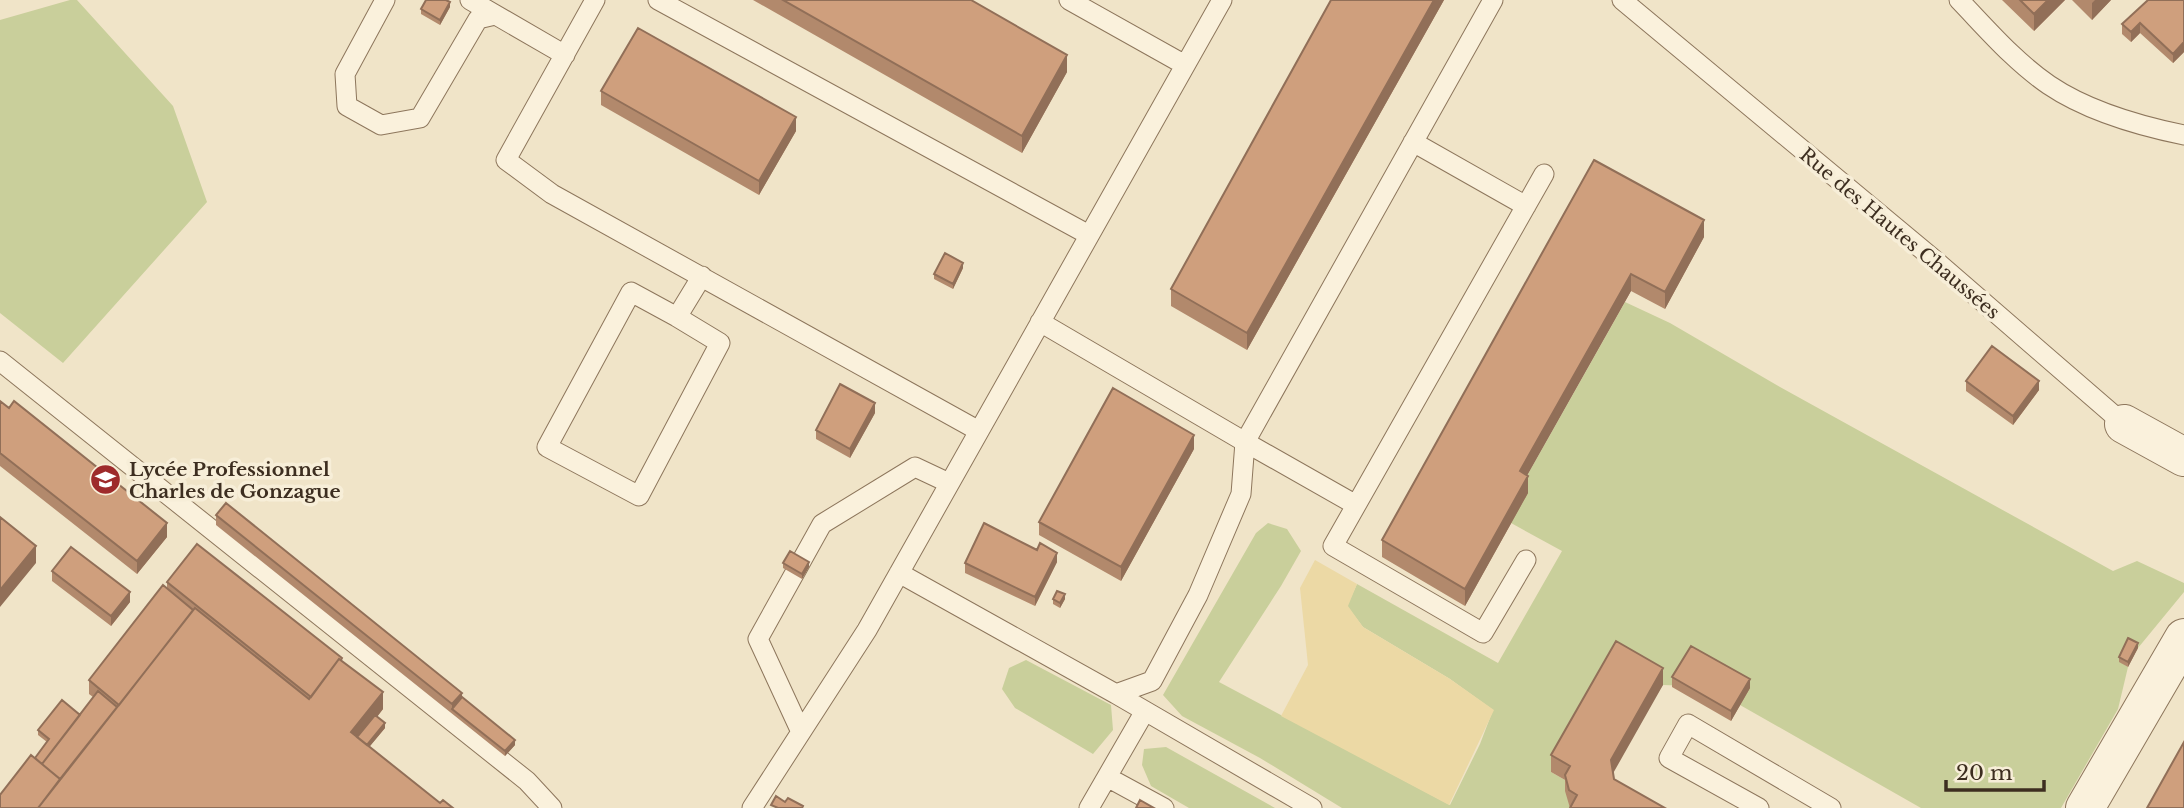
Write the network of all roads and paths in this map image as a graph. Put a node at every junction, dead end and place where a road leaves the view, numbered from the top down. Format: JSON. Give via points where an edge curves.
{"nodes":[{"id":1,"x":385,"y":0,"type":"edge"},
{"id":2,"x":470,"y":0,"type":"edge"},
{"id":3,"x":595,"y":0,"type":"edge"},
{"id":4,"x":658,"y":0,"type":"edge"},
{"id":5,"x":1069,"y":0,"type":"edge"},
{"id":6,"x":1222,"y":0,"type":"edge"},
{"id":7,"x":1493,"y":0,"type":"edge"},
{"id":8,"x":1622,"y":0,"type":"edge"},
{"id":9,"x":1959,"y":0,"type":"edge"},
{"id":10,"x":495,"y":15,"type":"junction"},
{"id":11,"x":565,"y":55,"type":"junction"},
{"id":12,"x":1185,"y":65,"type":"junction"},
{"id":13,"x":2184,"y":135,"type":"edge"},
{"id":14,"x":1413,"y":142,"type":"junction"},
{"id":15,"x":1544,"y":174,"type":"dead end"},
{"id":16,"x":1525,"y":206,"type":"junction"},
{"id":17,"x":1089,"y":235,"type":"junction"},
{"id":18,"x":702,"y":276,"type":"junction"},
{"id":19,"x":677,"y":317,"type":"junction"},
{"id":20,"x":1040,"y":322,"type":"junction"},
{"id":21,"x":0,"y":361,"type":"edge"},
{"id":22,"x":2124,"y":424,"type":"joint"},
{"id":23,"x":979,"y":431,"type":"junction"},
{"id":24,"x":1245,"y":442,"type":"junction"},
{"id":25,"x":2184,"y":457,"type":"edge"},
{"id":26,"x":949,"y":483,"type":"junction"},
{"id":27,"x":1356,"y":505,"type":"junction"},
{"id":28,"x":1526,"y":560,"type":"dead end"},
{"id":29,"x":899,"y":573,"type":"junction"},
{"id":30,"x":2184,"y":638,"type":"edge"},
{"id":31,"x":1116,"y":694,"type":"junction"},
{"id":32,"x":1145,"y":711,"type":"junction"},
{"id":33,"x":801,"y":732,"type":"junction"},
{"id":34,"x":1107,"y":777,"type":"junction"},
{"id":35,"x":552,"y":808,"type":"edge"},
{"id":36,"x":752,"y":808,"type":"edge"},
{"id":37,"x":1089,"y":808,"type":"edge"},
{"id":38,"x":1164,"y":808,"type":"edge"},
{"id":39,"x":1312,"y":808,"type":"edge"},
{"id":40,"x":1759,"y":808,"type":"edge"},
{"id":41,"x":1831,"y":808,"type":"edge"},
{"id":42,"x":2085,"y":808,"type":"edge"}],
"edges":[{"from":1,"to":10,"type":"lane","via":[[345,74],[347,106],[381,125],[420,118],[478,19]]},
{"from":2,"to":10,"type":"lane"},
{"from":3,"to":11,"type":"lane"},
{"from":4,"to":17,"type":"lane"},
{"from":5,"to":12,"type":"lane"},
{"from":6,"to":12,"type":"lane"},
{"from":7,"to":14,"type":"lane"},
{"from":8,"to":22,"type":"lane","name":"Rue des Hautes Chaussées"},
{"from":9,"to":13,"type":"lane","via":[[2017,60],[2050,86],[2141,126]]},
{"from":10,"to":11,"type":"lane"},
{"from":11,"to":18,"type":"lane","via":[[506,160],[552,194]]},
{"from":12,"to":17,"type":"lane"},
{"from":14,"to":16,"type":"lane"},
{"from":14,"to":24,"type":"lane"},
{"from":15,"to":16,"type":"lane"},
{"from":16,"to":27,"type":"lane"},
{"from":17,"to":20,"type":"lane"},
{"from":18,"to":19,"type":"lane"},
{"from":18,"to":23,"type":"lane"},
{"from":19,"to":19,"type":"lane","via":[[720,343],[639,496],[547,447],[631,292]]},
{"from":20,"to":23,"type":"lane"},
{"from":20,"to":24,"type":"lane"},
{"from":21,"to":35,"type":"lane","via":[[527,781]]},
{"from":22,"to":25,"type":"street","name":"Rue des Hautes Chaussées"},
{"from":23,"to":26,"type":"lane"},
{"from":24,"to":27,"type":"lane"},
{"from":24,"to":31,"type":"lane","via":[[1241,494],[1198,595],[1152,681]]},
{"from":26,"to":29,"type":"lane"},
{"from":26,"to":33,"type":"lane","via":[[915,467],[822,524],[758,639]]},
{"from":27,"to":28,"type":"lane","via":[[1332,547],[1483,633]]},
{"from":29,"to":31,"type":"lane"},
{"from":29,"to":33,"type":"lane"},
{"from":30,"to":42,"type":"street"},
{"from":31,"to":32,"type":"lane"},
{"from":32,"to":34,"type":"lane"},
{"from":32,"to":39,"type":"lane"},
{"from":33,"to":36,"type":"lane"},
{"from":34,"to":37,"type":"lane"},
{"from":34,"to":38,"type":"lane"},
{"from":40,"to":41,"type":"lane","via":[[1669,758],[1688,724]]}]}
